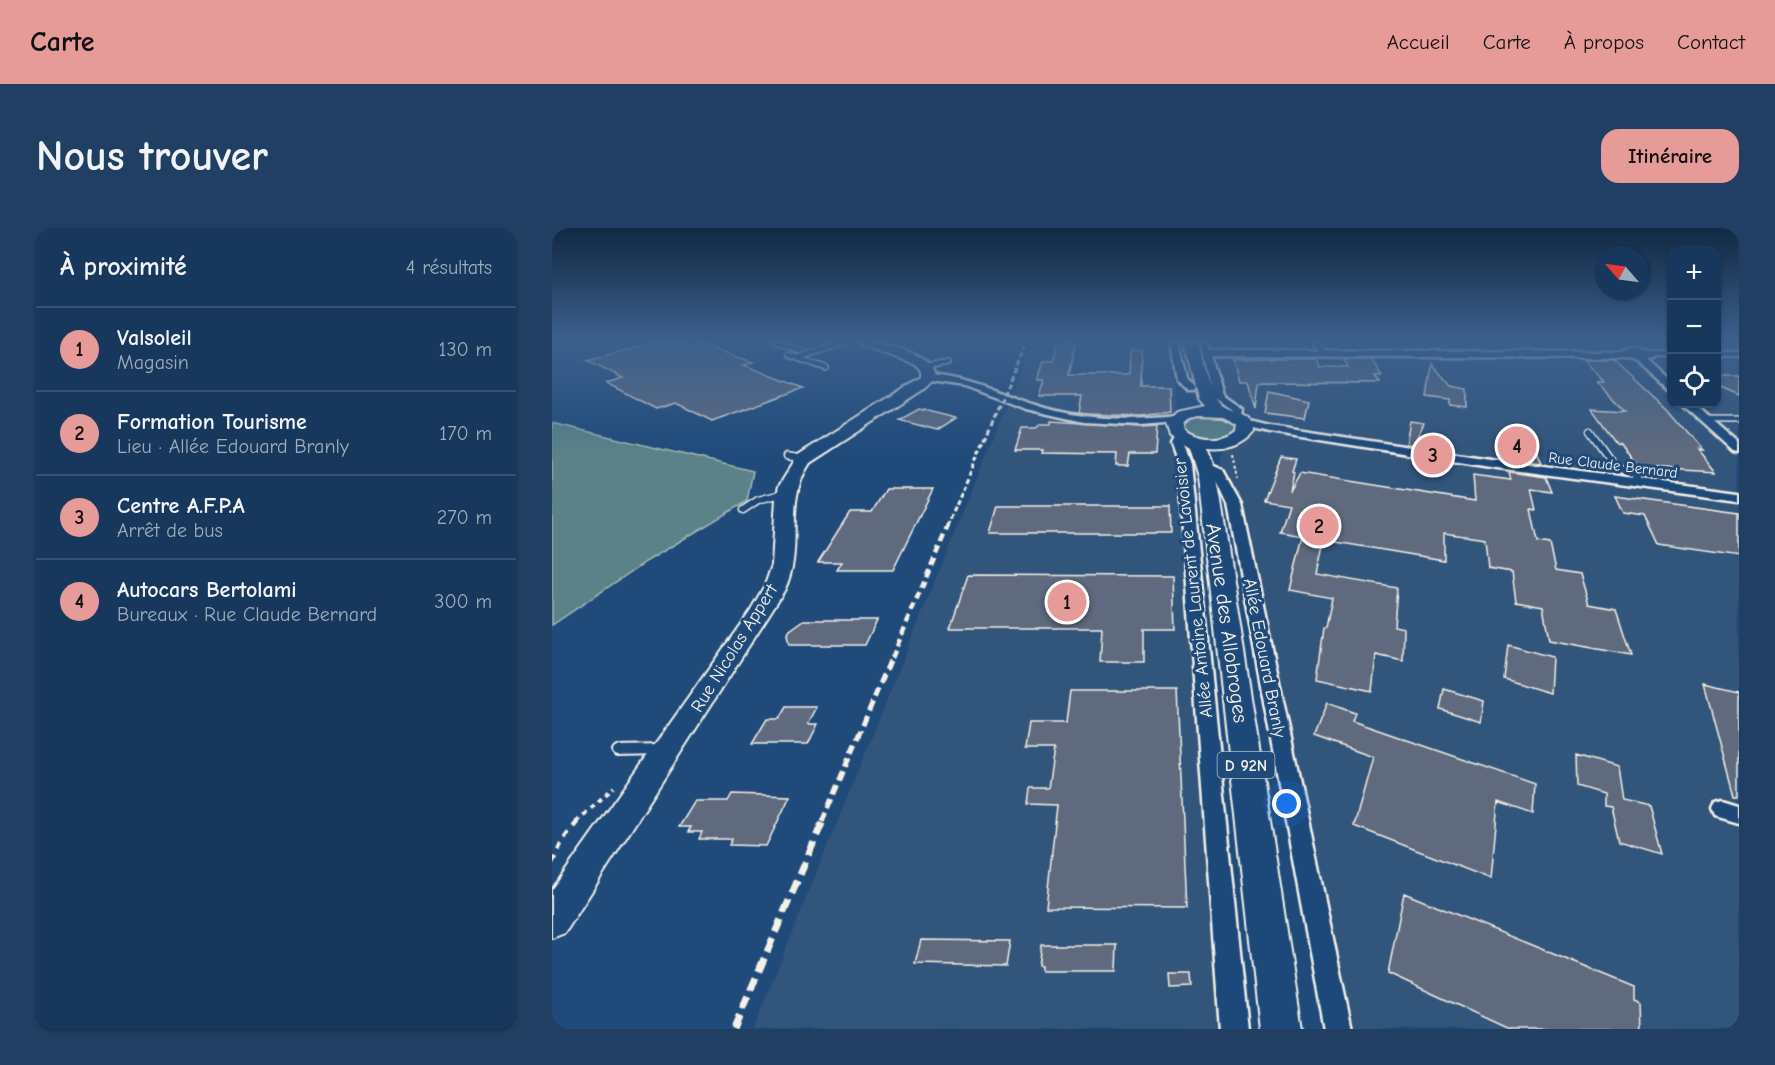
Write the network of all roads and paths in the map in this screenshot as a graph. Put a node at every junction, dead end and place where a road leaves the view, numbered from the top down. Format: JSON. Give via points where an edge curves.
{"nodes":[{"id":1,"x":923,"y":379,"type":"edge"},
{"id":2,"x":949,"y":379,"type":"edge"},
{"id":3,"x":1212,"y":379,"type":"edge"},
{"id":4,"x":1191,"y":381,"type":"joint"},
{"id":5,"x":1693,"y":408,"type":"edge"},
{"id":6,"x":1219,"y":412,"type":"junction"},
{"id":7,"x":1708,"y":421,"type":"junction"},
{"id":8,"x":1739,"y":421,"type":"edge"},
{"id":9,"x":1241,"y":425,"type":"junction"},
{"id":10,"x":1183,"y":427,"type":"junction"},
{"id":11,"x":1590,"y":431,"type":"dead end"},
{"id":12,"x":1228,"y":446,"type":"junction"},
{"id":13,"x":1739,"y":450,"type":"edge"},
{"id":14,"x":1214,"y":470,"type":"joint"},
{"id":15,"x":1642,"y":484,"type":"junction"},
{"id":16,"x":785,"y":493,"type":"junction"},
{"id":17,"x":1739,"y":496,"type":"edge"},
{"id":18,"x":1223,"y":503,"type":"junction"},
{"id":19,"x":744,"y":510,"type":"dead end"},
{"id":20,"x":668,"y":750,"type":"junction"},
{"id":21,"x":618,"y":751,"type":"dead end"},
{"id":22,"x":618,"y":783,"type":"dead end"},
{"id":23,"x":552,"y":863,"type":"edge"},
{"id":24,"x":552,"y":920,"type":"edge"},
{"id":25,"x":1234,"y":1029,"type":"edge"},
{"id":26,"x":1281,"y":1029,"type":"edge"},
{"id":27,"x":1338,"y":1029,"type":"edge"}],
"edges":[{"from":1,"to":16,"type":"street","name":"Rue Nicolas Appert","via":[[919,387],[796,458]]},
{"from":2,"to":10,"type":"street","via":[[1073,417]]},
{"from":3,"to":9,"type":"street","via":[[1217,396],[1237,410]]},
{"from":4,"to":6,"type":"main road","name":"Avenue des Allobroges","number":"D 92N"},
{"from":4,"to":10,"type":"main road","name":"Avenue des Allobroges","number":"D 92N"},
{"from":5,"to":7,"type":"street"},
{"from":6,"to":9,"type":"main road"},
{"from":6,"to":10,"type":"main road"},
{"from":7,"to":8,"type":"lane"},
{"from":7,"to":13,"type":"street"},
{"from":9,"to":12,"type":"main road"},
{"from":9,"to":15,"type":"street","name":"Rue Claude Bernard"},
{"from":10,"to":12,"type":"main road"},
{"from":10,"to":18,"type":"main road","name":"Avenue des Allobroges","number":"D 92N","via":[[1200,451]]},
{"from":10,"to":25,"type":"street","name":"Allée Antoine Laurent de Lavoisier","via":[[1177,444],[1184,464]]},
{"from":11,"to":15,"type":"lane","via":[[1615,466],[1637,476]]},
{"from":12,"to":14,"type":"main road","via":[[1216,452]]},
{"from":12,"to":18,"type":"path","via":[[1243,498]]},
{"from":14,"to":18,"type":"street","name":"Allée Edouard Branly","via":[[1219,473]]},
{"from":15,"to":17,"type":"street","name":"Rue Claude Bernard"},
{"from":16,"to":19,"type":"lane","via":[[758,500]]},
{"from":16,"to":20,"type":"street","name":"Rue Nicolas Appert","via":[[783,564],[776,586]]},
{"from":18,"to":26,"type":"main road","name":"Avenue des Allobroges","number":"D 92N"},
{"from":18,"to":27,"type":"street","name":"Allée Edouard Branly"},
{"from":20,"to":21,"type":"lane"},
{"from":20,"to":24,"type":"street","name":"Rue Nicolas Appert"},
{"from":22,"to":23,"type":"path","via":[[582,813],[558,847]]}]}
